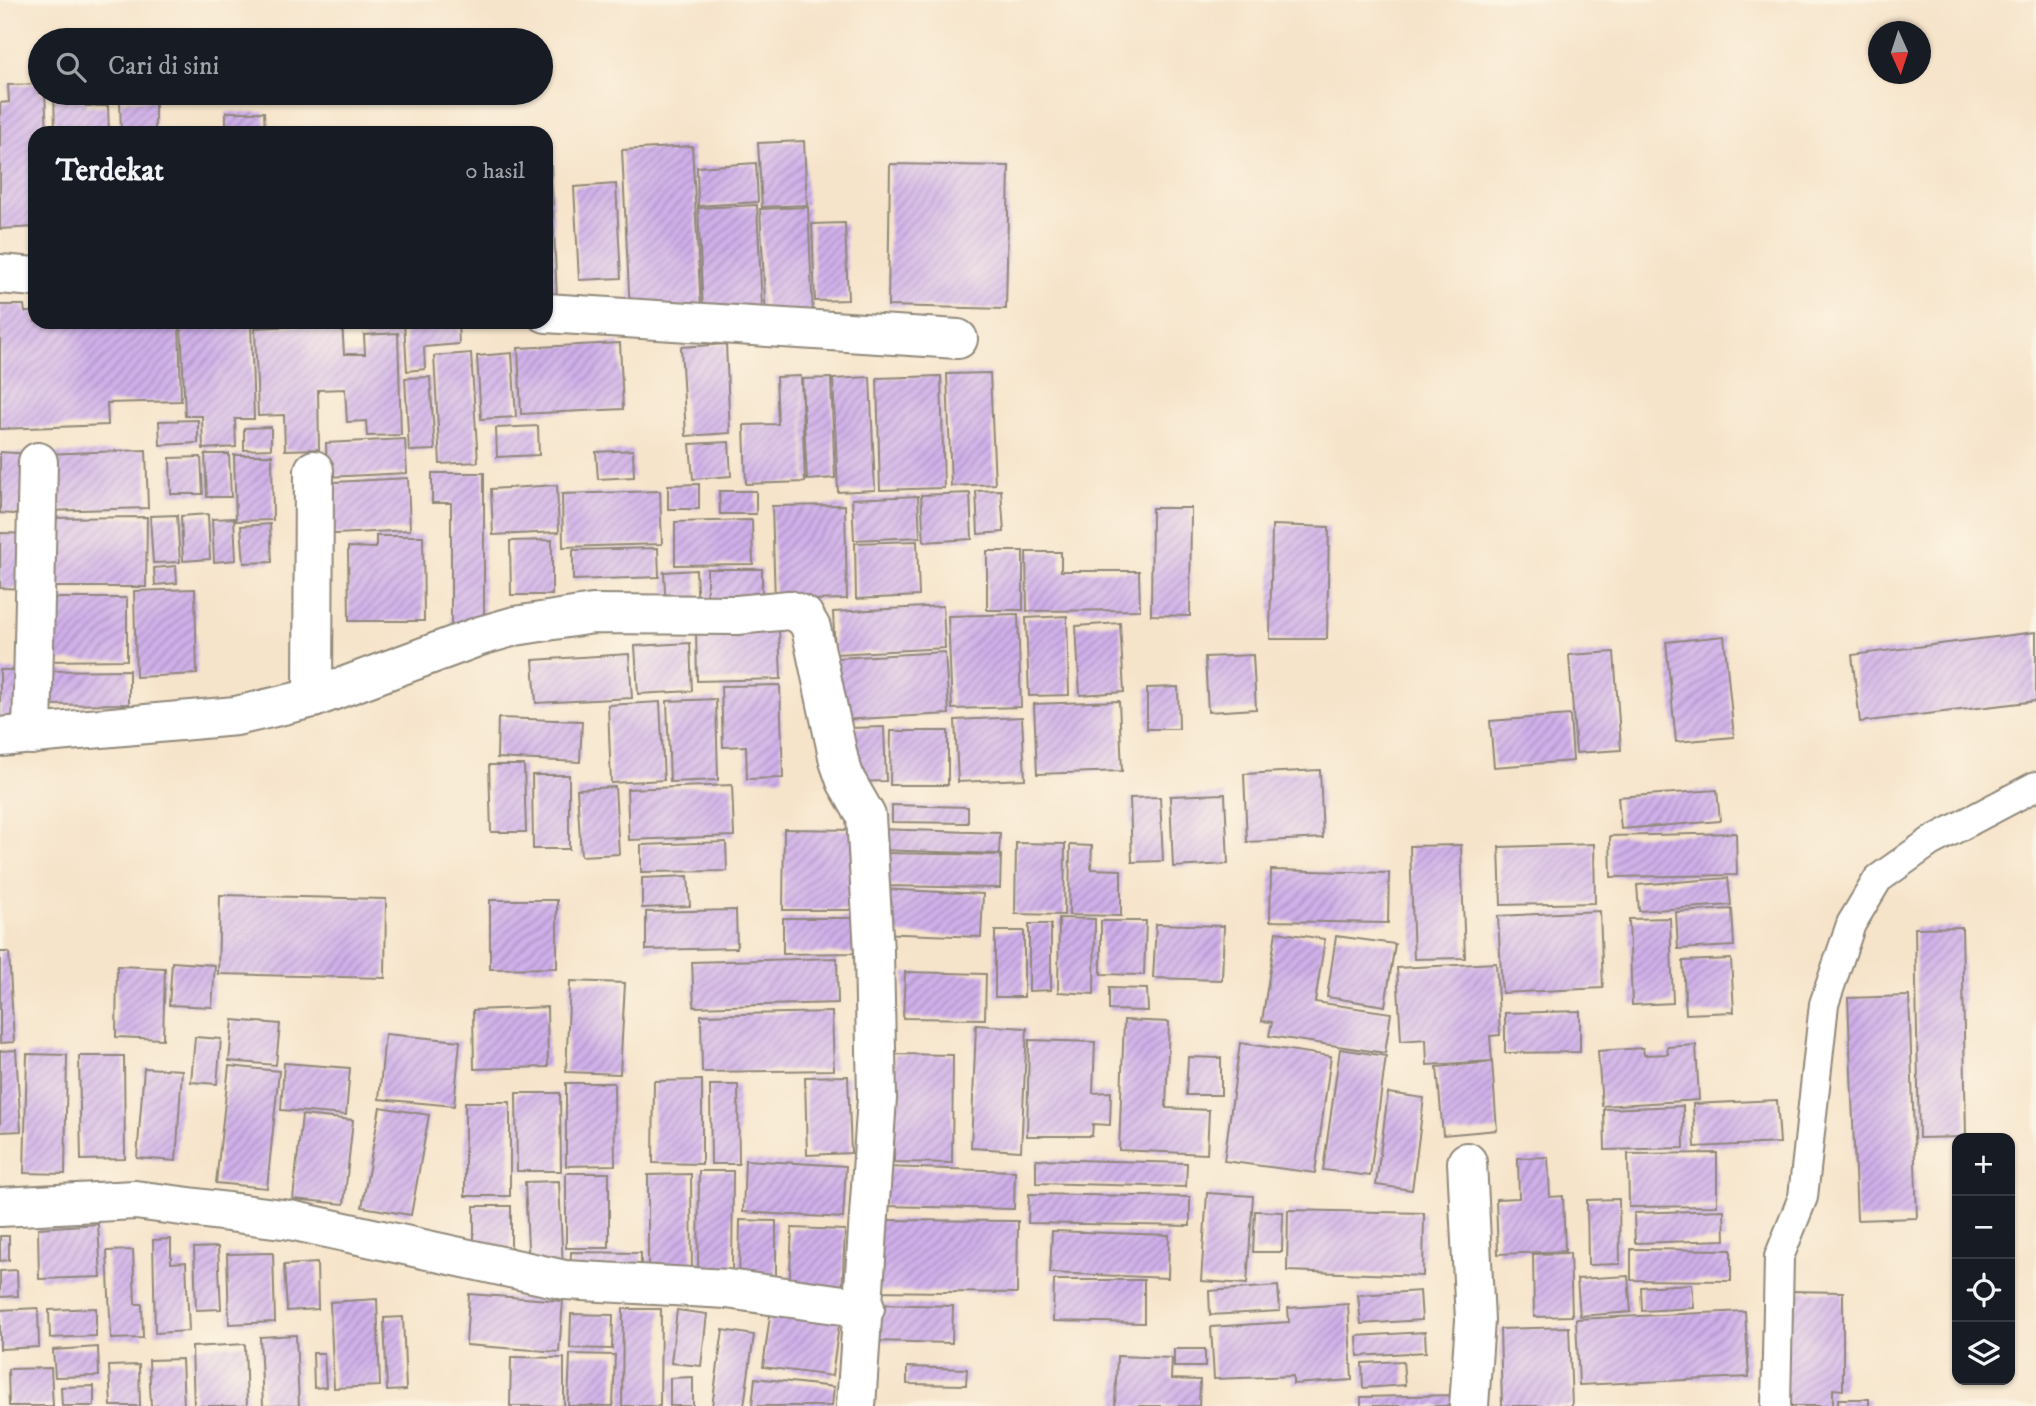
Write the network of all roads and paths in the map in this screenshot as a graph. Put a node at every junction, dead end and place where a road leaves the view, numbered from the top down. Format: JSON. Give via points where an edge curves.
{"nodes":[{"id":1,"x":0,"y":274,"type":"edge"},
{"id":2,"x":28,"y":276,"type":"edge"},
{"id":3,"x":553,"y":313,"type":"edge"},
{"id":4,"x":958,"y":339,"type":"dead end"},
{"id":5,"x":38,"y":462,"type":"dead end"},
{"id":6,"x":314,"y":470,"type":"dead end"},
{"id":7,"x":313,"y":698,"type":"junction"},
{"id":8,"x":16,"y":736,"type":"edge"},
{"id":9,"x":2036,"y":786,"type":"edge"},
{"id":10,"x":1467,"y":1162,"type":"dead end"},
{"id":11,"x":0,"y":1207,"type":"edge"},
{"id":12,"x":865,"y":1308,"type":"junction"},
{"id":13,"x":856,"y":1406,"type":"edge"},
{"id":14,"x":1469,"y":1406,"type":"edge"},
{"id":15,"x":1776,"y":1406,"type":"edge"}],
"edges":[{"from":1,"to":2,"type":"street"},
{"from":3,"to":4,"type":"street"},
{"from":5,"to":8,"type":"street"},
{"from":6,"to":7,"type":"street"},
{"from":7,"to":8,"type":"street","via":[[236,716]]},
{"from":7,"to":12,"type":"street","via":[[515,626],[593,614],[737,615],[789,610],[804,616],[811,628],[839,761],[866,816],[877,1098]]},
{"from":9,"to":15,"type":"lane","via":[[1930,842],[1878,879],[1851,924],[1824,1004],[1803,1197],[1779,1258]]},
{"from":10,"to":14,"type":"street","via":[[1475,1320]]},
{"from":11,"to":12,"type":"street","via":[[135,1200],[290,1220],[565,1280],[727,1289]]},
{"from":12,"to":13,"type":"street"}]}
